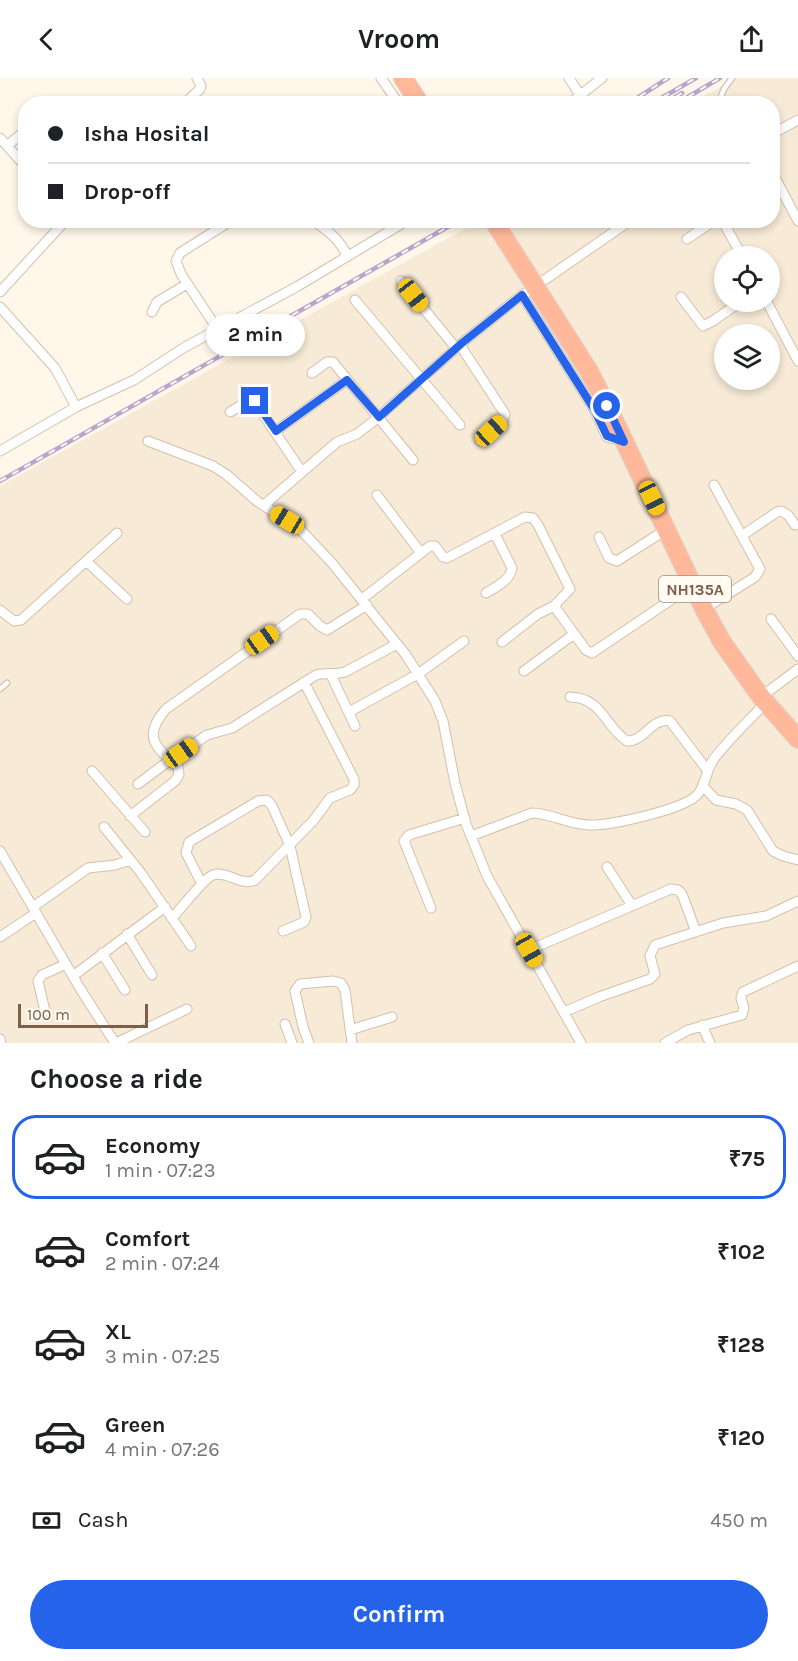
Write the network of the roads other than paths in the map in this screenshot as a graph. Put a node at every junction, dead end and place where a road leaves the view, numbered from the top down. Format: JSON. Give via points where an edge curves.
{"nodes":[{"id":1,"x":197,"y":78,"type":"edge"},
{"id":2,"x":381,"y":78,"type":"edge"},
{"id":3,"x":403,"y":78,"type":"edge"},
{"id":4,"x":569,"y":78,"type":"edge"},
{"id":5,"x":602,"y":78,"type":"edge"},
{"id":6,"x":732,"y":78,"type":"edge"},
{"id":7,"x":580,"y":94,"type":"joint"},
{"id":8,"x":193,"y":96,"type":"edge"},
{"id":9,"x":393,"y":96,"type":"edge"},
{"id":10,"x":415,"y":96,"type":"edge"},
{"id":11,"x":721,"y":96,"type":"edge"},
{"id":12,"x":798,"y":120,"type":"edge"},
{"id":13,"x":780,"y":130,"type":"edge"},
{"id":14,"x":18,"y":137,"type":"edge"},
{"id":15,"x":0,"y":138,"type":"edge"},
{"id":16,"x":7,"y":146,"type":"junction"},
{"id":17,"x":18,"y":158,"type":"edge"},
{"id":18,"x":780,"y":187,"type":"edge"},
{"id":19,"x":798,"y":221,"type":"edge"},
{"id":20,"x":59,"y":228,"type":"edge"},
{"id":21,"x":219,"y":228,"type":"edge"},
{"id":22,"x":323,"y":228,"type":"edge"},
{"id":23,"x":394,"y":228,"type":"edge"},
{"id":24,"x":498,"y":228,"type":"edge"},
{"id":25,"x":619,"y":228,"type":"edge"},
{"id":26,"x":703,"y":228,"type":"edge"},
{"id":27,"x":726,"y":228,"type":"edge"},
{"id":28,"x":687,"y":239,"type":"dead end"},
{"id":29,"x":736,"y":246,"type":"edge"},
{"id":30,"x":347,"y":256,"type":"junction"},
{"id":31,"x":401,"y":281,"type":"dead end"},
{"id":32,"x":187,"y":284,"type":"junction"},
{"id":33,"x":0,"y":292,"type":"edge"},
{"id":34,"x":522,"y":295,"type":"junction"},
{"id":35,"x":681,"y":297,"type":"dead end"},
{"id":36,"x":355,"y":300,"type":"dead end"},
{"id":37,"x":0,"y":307,"type":"edge"},
{"id":38,"x":152,"y":312,"type":"dead end"},
{"id":39,"x":726,"y":312,"type":"edge"},
{"id":40,"x":772,"y":312,"type":"edge"},
{"id":41,"x":218,"y":330,"type":"junction"},
{"id":42,"x":458,"y":346,"type":"junction"},
{"id":43,"x":798,"y":362,"type":"edge"},
{"id":44,"x":312,"y":373,"type":"dead end"},
{"id":45,"x":421,"y":379,"type":"junction"},
{"id":46,"x":347,"y":380,"type":"junction"},
{"id":47,"x":76,"y":407,"type":"junction"},
{"id":48,"x":230,"y":412,"type":"dead end"},
{"id":49,"x":379,"y":417,"type":"junction"},
{"id":50,"x":460,"y":425,"type":"dead end"},
{"id":51,"x":276,"y":431,"type":"junction"},
{"id":52,"x":148,"y":441,"type":"dead end"},
{"id":53,"x":480,"y":441,"type":"dead end"},
{"id":54,"x":624,"y":442,"type":"junction"},
{"id":55,"x":0,"y":451,"type":"edge"},
{"id":56,"x":413,"y":460,"type":"dead end"},
{"id":57,"x":302,"y":472,"type":"junction"},
{"id":58,"x":714,"y":485,"type":"dead end"},
{"id":59,"x":377,"y":495,"type":"dead end"},
{"id":60,"x":264,"y":505,"type":"junction"},
{"id":61,"x":795,"y":525,"type":"dead end"},
{"id":62,"x":667,"y":530,"type":"junction"},
{"id":63,"x":117,"y":532,"type":"dead end"},
{"id":64,"x":495,"y":534,"type":"junction"},
{"id":65,"x":743,"y":535,"type":"junction"},
{"id":66,"x":599,"y":537,"type":"dead end"},
{"id":67,"x":421,"y":553,"type":"junction"},
{"id":68,"x":86,"y":561,"type":"junction"},
{"id":69,"x":693,"y":585,"type":"junction"},
{"id":70,"x":486,"y":593,"type":"dead end"},
{"id":71,"x":127,"y":599,"type":"dead end"},
{"id":72,"x":364,"y":602,"type":"junction"},
{"id":73,"x":554,"y":606,"type":"junction"},
{"id":74,"x":704,"y":609,"type":"junction"},
{"id":75,"x":0,"y":610,"type":"edge"},
{"id":76,"x":771,"y":619,"type":"dead end"},
{"id":77,"x":574,"y":634,"type":"junction"},
{"id":78,"x":464,"y":641,"type":"dead end"},
{"id":79,"x":502,"y":642,"type":"dead end"},
{"id":80,"x":397,"y":644,"type":"junction"},
{"id":81,"x":798,"y":656,"type":"edge"},
{"id":82,"x":798,"y":669,"type":"edge"},
{"id":83,"x":524,"y":670,"type":"dead end"},
{"id":84,"x":418,"y":674,"type":"junction"},
{"id":85,"x":331,"y":675,"type":"junction"},
{"id":86,"x":304,"y":682,"type":"junction"},
{"id":87,"x":7,"y":683,"type":"dead end"},
{"id":88,"x":0,"y":689,"type":"edge"},
{"id":89,"x":570,"y":697,"type":"dead end"},
{"id":90,"x":763,"y":700,"type":"junction"},
{"id":91,"x":349,"y":712,"type":"junction"},
{"id":92,"x":355,"y":726,"type":"dead end"},
{"id":93,"x":798,"y":739,"type":"edge"},
{"id":94,"x":170,"y":760,"type":"junction"},
{"id":95,"x":178,"y":767,"type":"junction"},
{"id":96,"x":92,"y":771,"type":"dead end"},
{"id":97,"x":708,"y":771,"type":"junction"},
{"id":98,"x":138,"y":784,"type":"dead end"},
{"id":99,"x":703,"y":786,"type":"junction"},
{"id":100,"x":130,"y":816,"type":"junction"},
{"id":101,"x":465,"y":818,"type":"junction"},
{"id":102,"x":104,"y":827,"type":"dead end"},
{"id":103,"x":145,"y":832,"type":"dead end"},
{"id":104,"x":471,"y":836,"type":"junction"},
{"id":105,"x":290,"y":846,"type":"junction"},
{"id":106,"x":0,"y":851,"type":"edge"},
{"id":107,"x":130,"y":860,"type":"junction"},
{"id":108,"x":798,"y":860,"type":"edge"},
{"id":109,"x":607,"y":867,"type":"dead end"},
{"id":110,"x":202,"y":884,"type":"junction"},
{"id":111,"x":798,"y":902,"type":"edge"},
{"id":112,"x":632,"y":904,"type":"junction"},
{"id":113,"x":165,"y":907,"type":"junction"},
{"id":114,"x":431,"y":908,"type":"dead end"},
{"id":115,"x":34,"y":910,"type":"junction"},
{"id":116,"x":172,"y":918,"type":"junction"},
{"id":117,"x":283,"y":931,"type":"dead end"},
{"id":118,"x":696,"y":932,"type":"junction"},
{"id":119,"x":126,"y":934,"type":"junction"},
{"id":120,"x":0,"y":937,"type":"edge"},
{"id":121,"x":191,"y":946,"type":"dead end"},
{"id":122,"x":529,"y":950,"type":"junction"},
{"id":123,"x":102,"y":952,"type":"junction"},
{"id":124,"x":66,"y":964,"type":"junction"},
{"id":125,"x":798,"y":966,"type":"edge"},
{"id":126,"x":152,"y":975,"type":"dead end"},
{"id":127,"x":73,"y":976,"type":"junction"},
{"id":128,"x":125,"y":990,"type":"dead end"},
{"id":129,"x":187,"y":1009,"type":"dead end"},
{"id":130,"x":45,"y":1011,"type":"dead end"},
{"id":131,"x":564,"y":1012,"type":"junction"},
{"id":132,"x":392,"y":1017,"type":"dead end"},
{"id":133,"x":285,"y":1024,"type":"dead end"},
{"id":134,"x":702,"y":1025,"type":"junction"},
{"id":135,"x":350,"y":1030,"type":"junction"},
{"id":136,"x":114,"y":1043,"type":"edge"},
{"id":137,"x":292,"y":1043,"type":"edge"},
{"id":138,"x":309,"y":1043,"type":"edge"},
{"id":139,"x":352,"y":1043,"type":"edge"},
{"id":140,"x":581,"y":1043,"type":"edge"},
{"id":141,"x":665,"y":1043,"type":"edge"},
{"id":142,"x":710,"y":1043,"type":"edge"}],
"edges":[{"from":1,"to":8,"type":"street","via":[[200,89]]},
{"from":2,"to":9,"type":"street"},
{"from":3,"to":10,"type":"highway"},
{"from":4,"to":7,"type":"street"},
{"from":5,"to":7,"type":"street"},
{"from":6,"to":11,"type":"lane"},
{"from":12,"to":13,"type":"street"},
{"from":14,"to":16,"type":"street"},
{"from":15,"to":16,"type":"street"},
{"from":16,"to":17,"type":"street"},
{"from":18,"to":19,"type":"street"},
{"from":20,"to":33,"type":"street"},
{"from":21,"to":32,"type":"street","via":[[177,257],[177,267]]},
{"from":22,"to":30,"type":"street","via":[[344,247]]},
{"from":23,"to":30,"type":"street"},
{"from":24,"to":54,"type":"highway","number":"NH135A","bridge":true,"via":[[589,371]]},
{"from":25,"to":34,"type":"street"},
{"from":26,"to":28,"type":"street"},
{"from":27,"to":29,"type":"street"},
{"from":30,"to":41,"type":"street"},
{"from":31,"to":42,"type":"street"},
{"from":32,"to":38,"type":"street","via":[[157,302]]},
{"from":32,"to":41,"type":"street"},
{"from":34,"to":42,"type":"street"},
{"from":34,"to":54,"type":"street","via":[[607,436]]},
{"from":35,"to":39,"type":"street","via":[[703,326]]},
{"from":36,"to":45,"type":"street"},
{"from":37,"to":47,"type":"street","via":[[55,368]]},
{"from":40,"to":43,"type":"street"},
{"from":41,"to":47,"type":"street","via":[[134,380]]},
{"from":42,"to":45,"type":"street"},
{"from":42,"to":53,"type":"street","via":[[506,414]]},
{"from":44,"to":46,"type":"street","via":[[330,361]]},
{"from":45,"to":49,"type":"street"},
{"from":45,"to":50,"type":"street"},
{"from":46,"to":49,"type":"street"},
{"from":46,"to":51,"type":"street"},
{"from":47,"to":55,"type":"street"},
{"from":48,"to":51,"type":"street","via":[[255,401]]},
{"from":49,"to":56,"type":"street"},
{"from":49,"to":57,"type":"street","via":[[357,434],[337,442]]},
{"from":51,"to":57,"type":"street"},
{"from":52,"to":60,"type":"street","via":[[213,466]]},
{"from":54,"to":62,"type":"highway","number":"NH135A"},
{"from":57,"to":60,"type":"street"},
{"from":58,"to":65,"type":"street"},
{"from":59,"to":67,"type":"street"},
{"from":60,"to":72,"type":"street","via":[[298,527]]},
{"from":61,"to":65,"type":"street","via":[[781,511]]},
{"from":62,"to":66,"type":"street","via":[[617,561],[609,558]]},
{"from":62,"to":69,"type":"highway","number":"NH135A"},
{"from":63,"to":68,"type":"street"},
{"from":64,"to":67,"type":"street","via":[[447,558],[432,546]]},
{"from":64,"to":70,"type":"street","via":[[512,572]]},
{"from":64,"to":73,"type":"street","via":[[525,517],[536,521],[569,586]]},
{"from":65,"to":74,"type":"street","via":[[759,564],[759,573]]},
{"from":67,"to":72,"type":"street"},
{"from":68,"to":71,"type":"street"},
{"from":68,"to":75,"type":"street","via":[[21,620],[14,621]]},
{"from":69,"to":74,"type":"highway","number":"NH135A"},
{"from":69,"to":77,"type":"street","via":[[592,653]]},
{"from":72,"to":80,"type":"street"},
{"from":72,"to":94,"type":"street","via":[[327,630],[308,614],[300,614],[166,710],[153,726],[152,737]]},
{"from":73,"to":77,"type":"street"},
{"from":73,"to":79,"type":"street"},
{"from":74,"to":90,"type":"highway","number":"NH135A","via":[[738,667]]},
{"from":76,"to":81,"type":"street"},
{"from":77,"to":83,"type":"street"},
{"from":78,"to":84,"type":"street"},
{"from":80,"to":84,"type":"street"},
{"from":80,"to":85,"type":"street","via":[[363,664]]},
{"from":82,"to":90,"type":"street"},
{"from":84,"to":91,"type":"street"},
{"from":84,"to":101,"type":"street","via":[[443,721]]},
{"from":85,"to":86,"type":"street","via":[[321,673]]},
{"from":85,"to":91,"type":"street"},
{"from":86,"to":95,"type":"street","via":[[232,728],[203,738],[181,753]]},
{"from":86,"to":105,"type":"street","via":[[354,785],[334,794]]},
{"from":87,"to":88,"type":"lane"},
{"from":89,"to":97,"type":"street","via":[[596,706],[630,742],[660,721],[670,721]]},
{"from":90,"to":93,"type":"highway","number":"NH135A"},
{"from":90,"to":97,"type":"street"},
{"from":91,"to":92,"type":"street"},
{"from":94,"to":95,"type":"street"},
{"from":94,"to":98,"type":"street"},
{"from":95,"to":100,"type":"street","via":[[175,781]]},
{"from":96,"to":100,"type":"street"},
{"from":97,"to":99,"type":"street"},
{"from":99,"to":104,"type":"street","via":[[686,803],[606,824],[571,824],[532,813]]},
{"from":99,"to":108,"type":"street","via":[[720,802],[747,810],[773,851]]},
{"from":100,"to":103,"type":"street"},
{"from":101,"to":104,"type":"street"},
{"from":101,"to":114,"type":"street","via":[[409,835],[404,841]]},
{"from":102,"to":107,"type":"street"},
{"from":104,"to":122,"type":"street"},
{"from":105,"to":110,"type":"street","via":[[250,882],[213,875]]},
{"from":105,"to":110,"type":"street","via":[[272,806],[267,800],[258,801],[189,842],[186,853]]},
{"from":105,"to":117,"type":"street","via":[[306,917],[304,922]]},
{"from":106,"to":115,"type":"street"},
{"from":107,"to":113,"type":"street"},
{"from":107,"to":115,"type":"street","via":[[115,866],[88,868]]},
{"from":109,"to":112,"type":"street"},
{"from":110,"to":116,"type":"street"},
{"from":111,"to":118,"type":"street","via":[[766,916]]},
{"from":112,"to":118,"type":"street","via":[[678,890]]},
{"from":112,"to":122,"type":"street"},
{"from":113,"to":116,"type":"street"},
{"from":113,"to":119,"type":"street"},
{"from":115,"to":120,"type":"street"},
{"from":115,"to":124,"type":"street"},
{"from":116,"to":121,"type":"street"},
{"from":118,"to":131,"type":"street","via":[[655,945],[650,956],[655,974],[650,980]]},
{"from":119,"to":123,"type":"street"},
{"from":119,"to":126,"type":"street"},
{"from":122,"to":131,"type":"street"},
{"from":123,"to":127,"type":"street"},
{"from":123,"to":128,"type":"street"},
{"from":124,"to":127,"type":"street"},
{"from":124,"to":130,"type":"street","via":[[42,975],[38,981]]},
{"from":125,"to":134,"type":"street","via":[[743,993],[742,1016]]},
{"from":127,"to":136,"type":"street"},
{"from":129,"to":136,"type":"street"},
{"from":131,"to":140,"type":"street"},
{"from":132,"to":135,"type":"street"},
{"from":133,"to":137,"type":"street"},
{"from":134,"to":141,"type":"street"},
{"from":134,"to":142,"type":"street"},
{"from":135,"to":138,"type":"street","via":[[341,983],[300,984],[296,996]]},
{"from":135,"to":139,"type":"street"}]}
